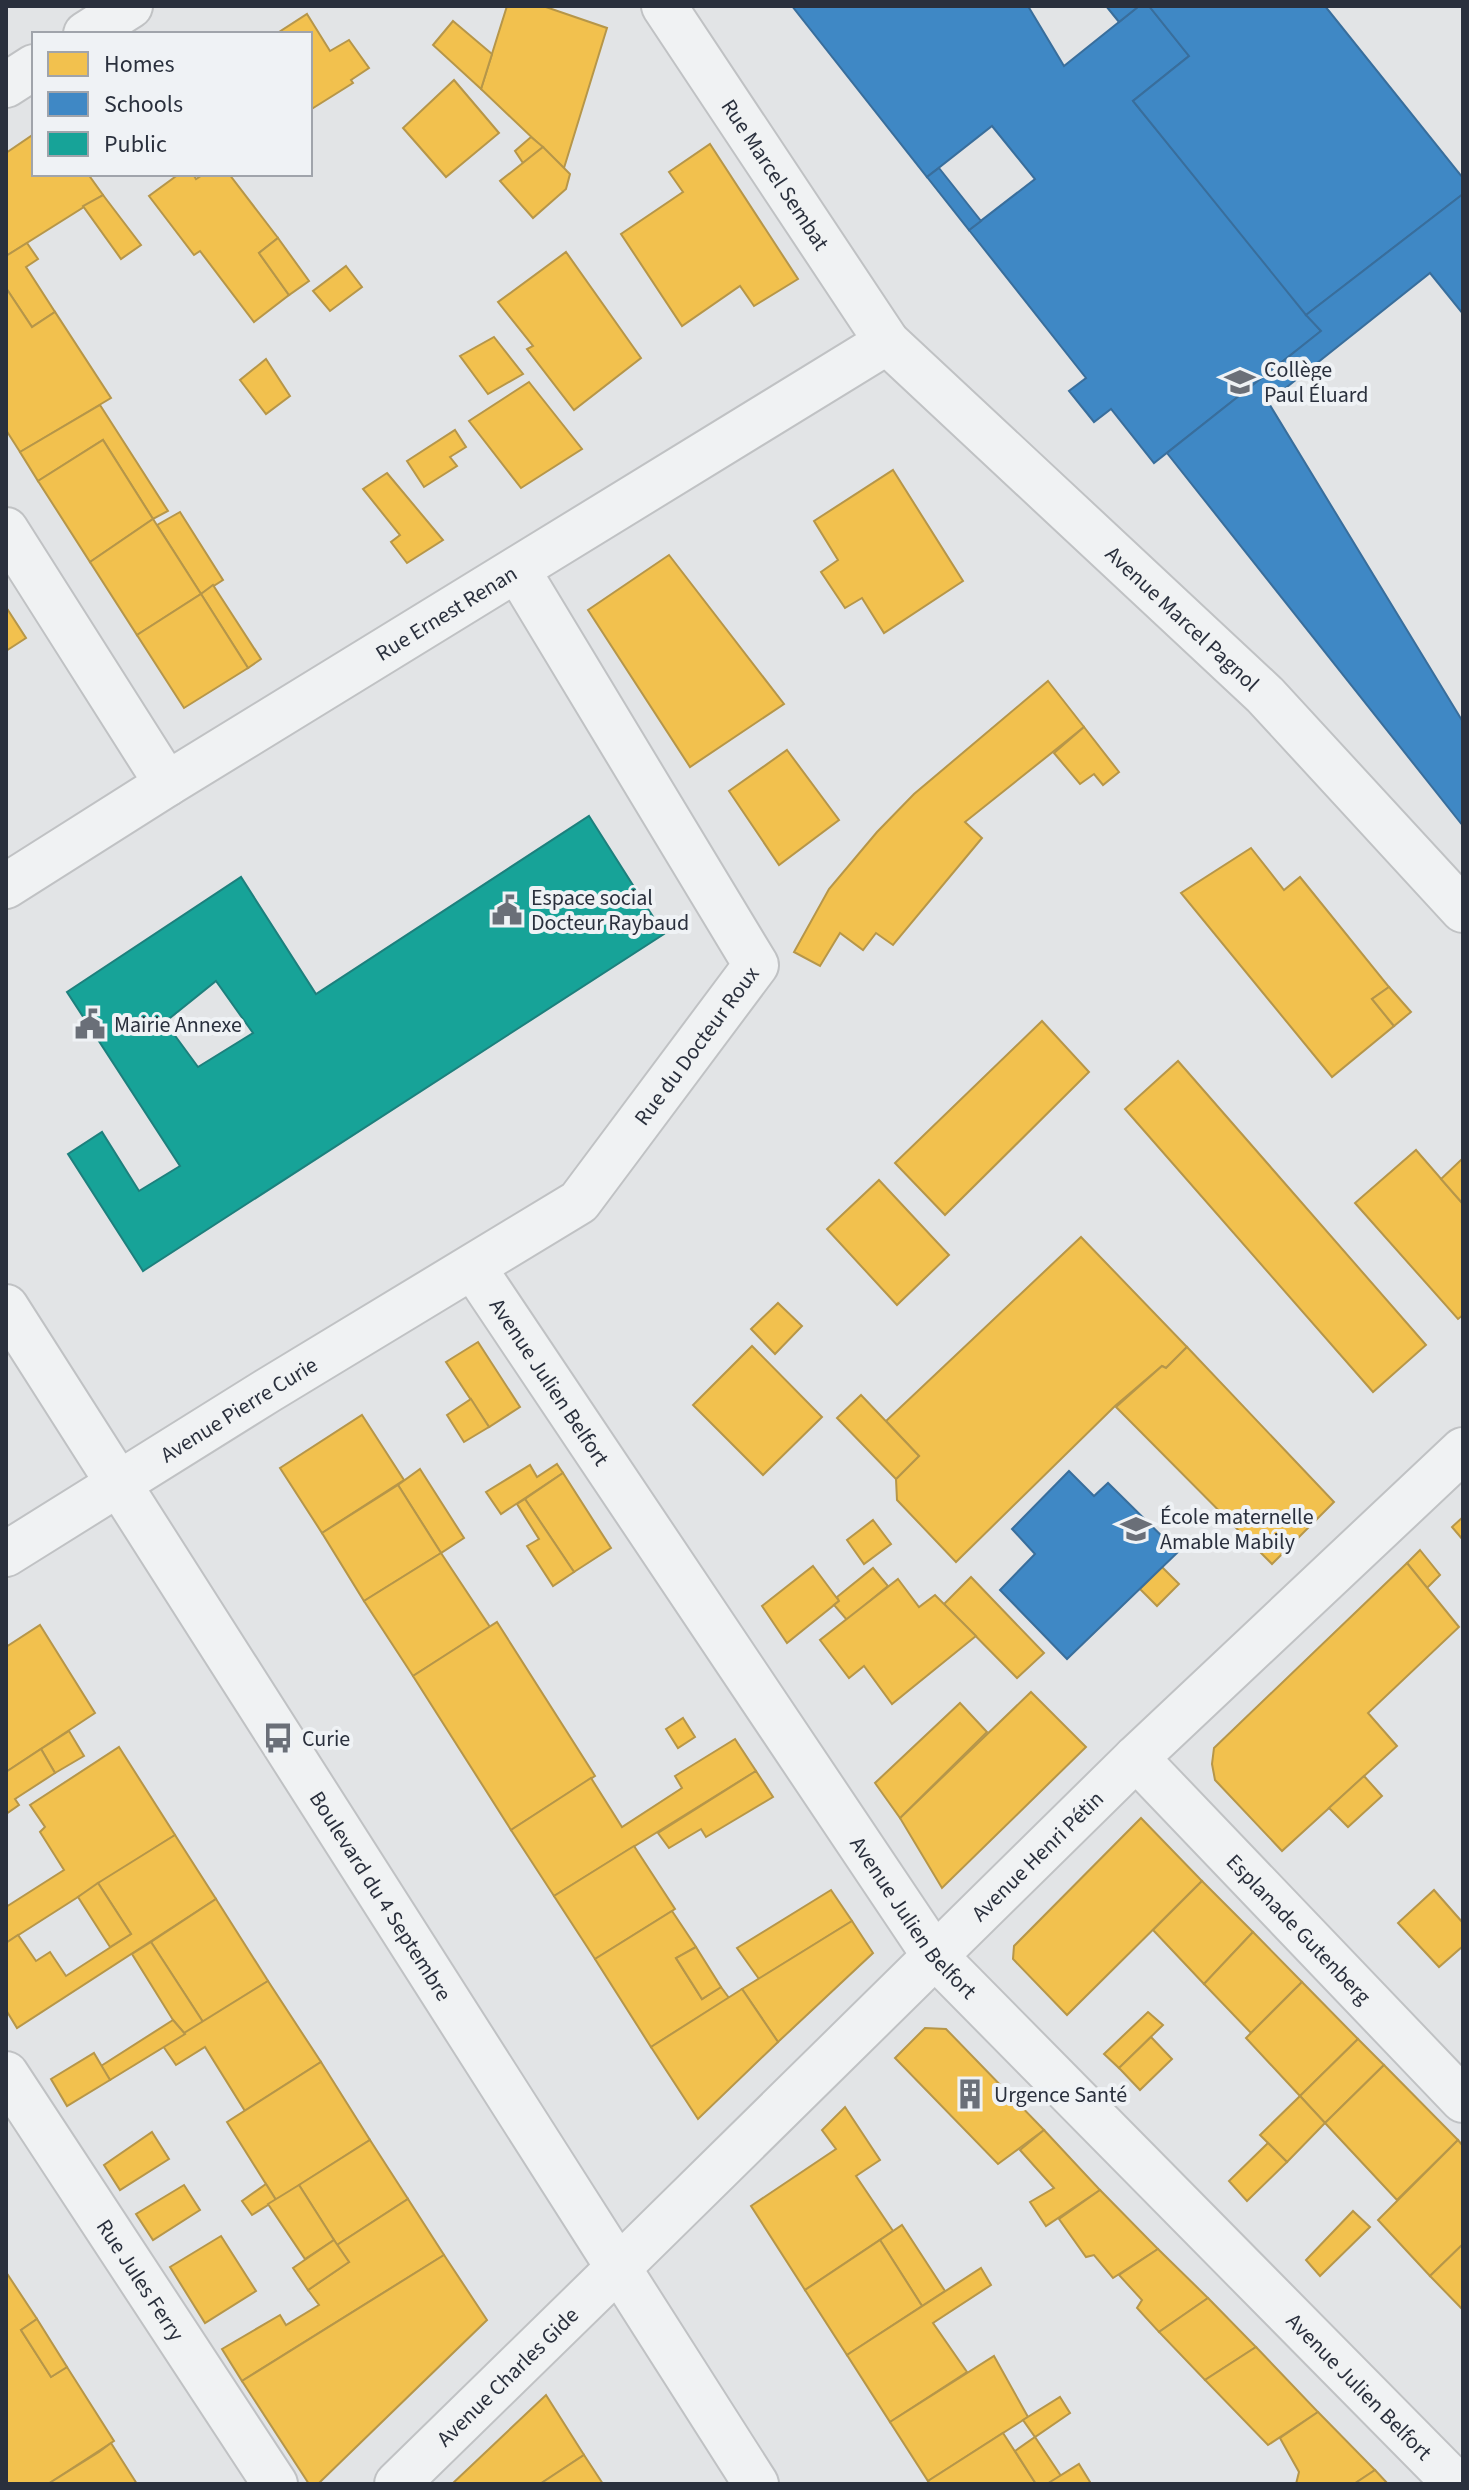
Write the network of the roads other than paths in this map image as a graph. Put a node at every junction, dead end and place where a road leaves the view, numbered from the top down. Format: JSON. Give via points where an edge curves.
{"nodes":[{"id":1,"x":130,"y":6,"type":"edge"},
{"id":2,"x":664,"y":6,"type":"edge"},
{"id":3,"x":89,"y":32,"type":"edge"},
{"id":4,"x":32,"y":68,"type":"edge"},
{"id":5,"x":6,"y":85,"type":"edge"},
{"id":6,"x":887,"y":342,"type":"junction"},
{"id":7,"x":6,"y":530,"type":"edge"},
{"id":8,"x":518,"y":571,"type":"junction"},
{"id":9,"x":167,"y":784,"type":"junction"},
{"id":10,"x":6,"y":886,"type":"edge"},
{"id":11,"x":1463,"y":910,"type":"edge"},
{"id":12,"x":473,"y":1267,"type":"junction"},
{"id":13,"x":6,"y":1307,"type":"edge"},
{"id":14,"x":1463,"y":1450,"type":"edge"},
{"id":15,"x":116,"y":1484,"type":"junction"},
{"id":16,"x":6,"y":1554,"type":"edge"},
{"id":17,"x":1136,"y":1758,"type":"junction"},
{"id":18,"x":934,"y":1955,"type":"junction"},
{"id":19,"x":6,"y":2074,"type":"edge"},
{"id":20,"x":1463,"y":2100,"type":"edge"},
{"id":21,"x":618,"y":2268,"type":"junction"},
{"id":22,"x":275,"y":2484,"type":"edge"},
{"id":23,"x":397,"y":2484,"type":"edge"},
{"id":24,"x":756,"y":2484,"type":"edge"},
{"id":25,"x":1456,"y":2484,"type":"edge"}],
"edges":[{"from":1,"to":3,"type":"street"},
{"from":2,"to":6,"type":"street","name":"Rue Marcel Sembat"},
{"from":4,"to":5,"type":"street"},
{"from":6,"to":8,"type":"street","name":"Rue Ernest Renan"},
{"from":6,"to":11,"type":"street","name":"Avenue Marcel Pagnol","via":[[1265,695]]},
{"from":7,"to":9,"type":"street"},
{"from":8,"to":9,"type":"street","name":"Rue Ernest Renan"},
{"from":8,"to":12,"type":"street","name":"Rue du Docteur Roux","via":[[756,965],[579,1202]]},
{"from":9,"to":10,"type":"street","name":"Rue Ernest Renan"},
{"from":12,"to":15,"type":"street","name":"Avenue Pierre Curie"},
{"from":12,"to":18,"type":"street","name":"Avenue Julien Belfort"},
{"from":13,"to":15,"type":"street","name":"Boulevard du 4 Septembre"},
{"from":14,"to":17,"type":"street","name":"Avenue Henri Pétin"},
{"from":15,"to":16,"type":"street","name":"Avenue Pierre Curie"},
{"from":15,"to":21,"type":"street","name":"Boulevard du 4 Septembre"},
{"from":17,"to":18,"type":"street","name":"Avenue Henri Pétin"},
{"from":17,"to":20,"type":"street","name":"Esplanade Gutenberg"},
{"from":18,"to":21,"type":"street","name":"Avenue Henri Pétin"},
{"from":18,"to":25,"type":"street","name":"Avenue Julien Belfort"},
{"from":19,"to":22,"type":"street","name":"Rue Jules Ferry"},
{"from":21,"to":23,"type":"street","name":"Avenue Charles Gide"},
{"from":21,"to":24,"type":"street","name":"Boulevard du 4 Septembre"}]}
